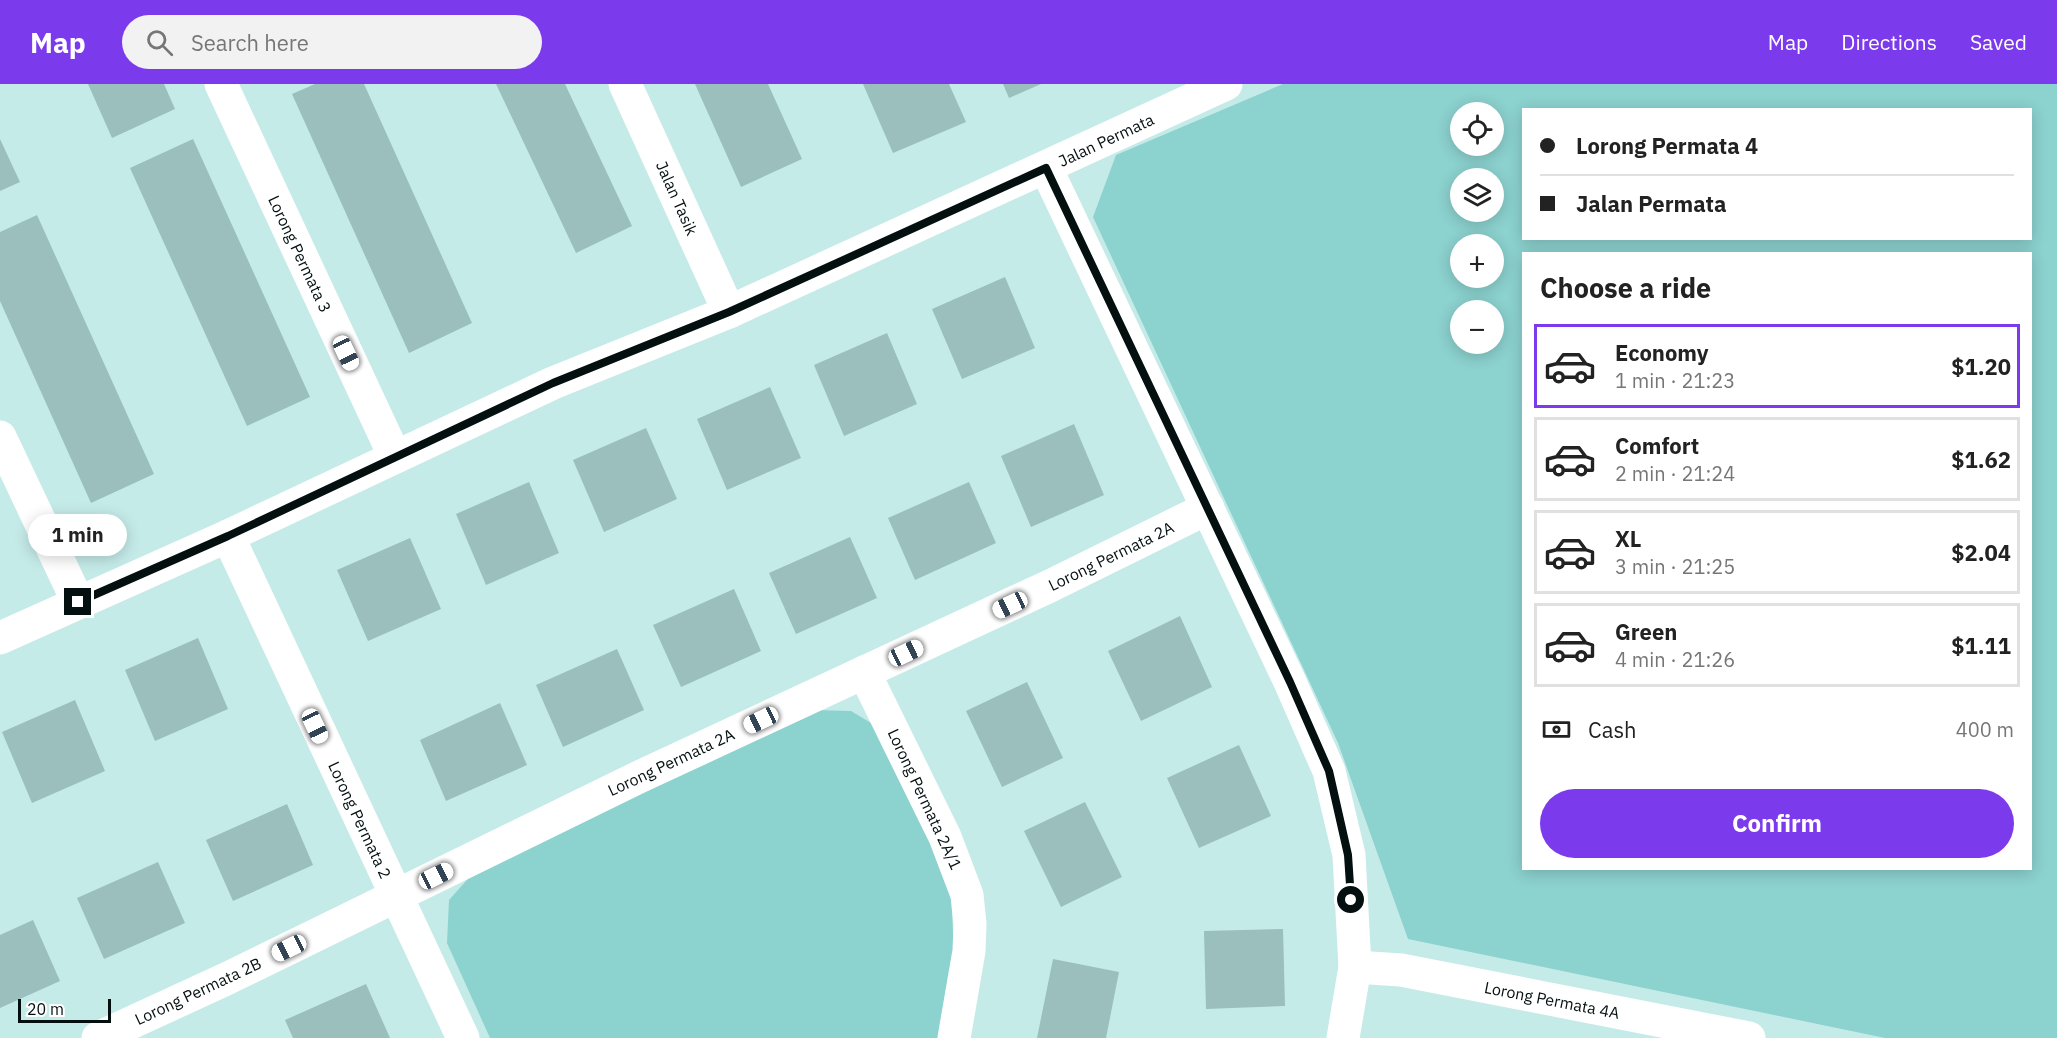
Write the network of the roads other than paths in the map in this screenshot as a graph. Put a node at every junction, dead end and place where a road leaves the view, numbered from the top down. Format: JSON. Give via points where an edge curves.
{"nodes":[{"id":1,"x":221,"y":84,"type":"edge"},
{"id":2,"x":626,"y":84,"type":"edge"},
{"id":3,"x":1226,"y":84,"type":"edge"},
{"id":4,"x":1046,"y":168,"type":"junction"},
{"id":5,"x":729,"y":312,"type":"junction"},
{"id":6,"x":0,"y":437,"type":"edge"},
{"id":7,"x":395,"y":457,"type":"junction"},
{"id":8,"x":1208,"y":508,"type":"junction"},
{"id":9,"x":228,"y":536,"type":"junction"},
{"id":10,"x":78,"y":602,"type":"junction"},
{"id":11,"x":0,"y":638,"type":"edge"},
{"id":12,"x":864,"y":672,"type":"junction"},
{"id":13,"x":396,"y":896,"type":"junction"},
{"id":14,"x":1355,"y":968,"type":"junction"},
{"id":15,"x":98,"y":1038,"type":"edge"},
{"id":16,"x":463,"y":1038,"type":"edge"},
{"id":17,"x":954,"y":1038,"type":"edge"},
{"id":18,"x":1343,"y":1038,"type":"edge"},
{"id":19,"x":1749,"y":1038,"type":"edge"}],
"edges":[{"from":1,"to":7,"type":"street","name":"Lorong Permata 3"},
{"from":2,"to":5,"type":"street","name":"Jalan Tasik"},
{"from":3,"to":4,"type":"street","name":"Jalan Permata"},
{"from":4,"to":5,"type":"street","name":"Jalan Permata"},
{"from":4,"to":8,"type":"street"},
{"from":5,"to":7,"type":"street","name":"Jalan Permata","via":[[553,383]]},
{"from":6,"to":10,"type":"street"},
{"from":7,"to":9,"type":"street","name":"Jalan Permata"},
{"from":8,"to":12,"type":"street","name":"Lorong Permata 2A"},
{"from":8,"to":14,"type":"street","via":[[1329,771],[1348,855]]},
{"from":9,"to":10,"type":"street","name":"Jalan Permata"},
{"from":9,"to":13,"type":"street","name":"Lorong Permata 2"},
{"from":10,"to":11,"type":"street","name":"Jalan Permata"},
{"from":12,"to":13,"type":"street","name":"Lorong Permata 2A"},
{"from":12,"to":17,"type":"street","name":"Lorong Permata 2A/1","via":[[945,837],[967,895],[969,951]]},
{"from":13,"to":15,"type":"street","name":"Lorong Permata 2B"},
{"from":13,"to":16,"type":"street","name":"Lorong Permata 2"},
{"from":14,"to":18,"type":"street"},
{"from":14,"to":19,"type":"street","name":"Lorong Permata 4A","via":[[1401,970]]}]}
